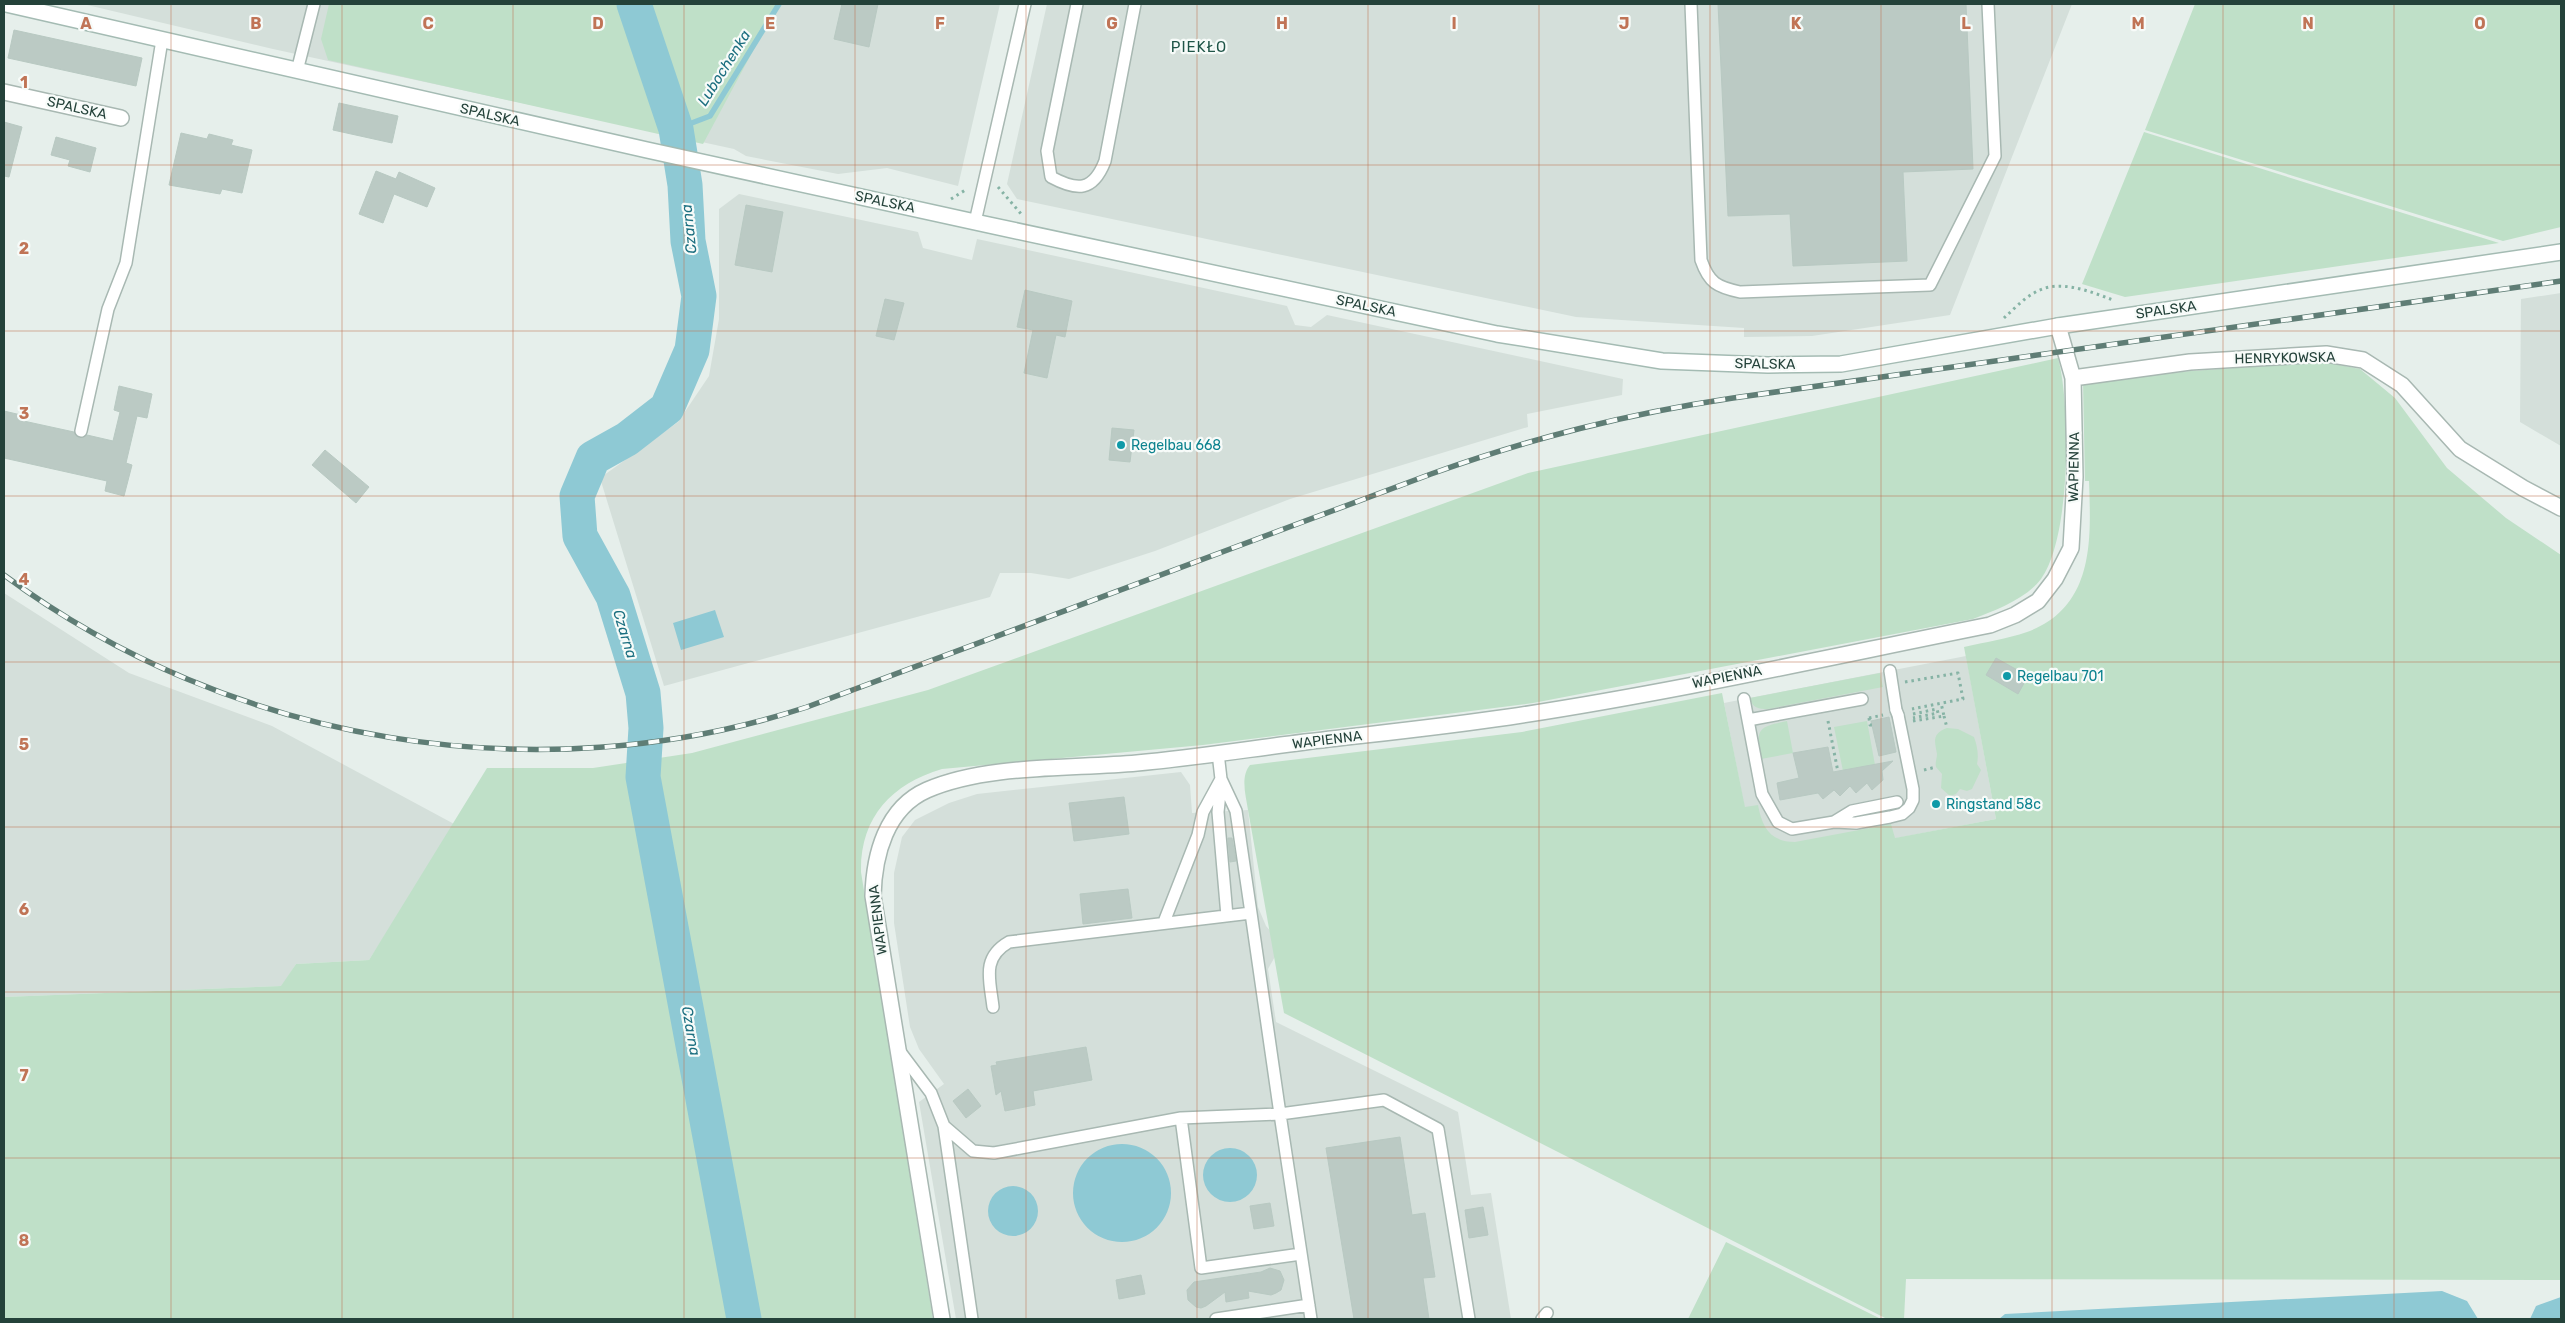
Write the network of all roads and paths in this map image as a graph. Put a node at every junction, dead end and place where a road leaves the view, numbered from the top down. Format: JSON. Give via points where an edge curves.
{"nodes":[{"id":1,"x":6,"y":4,"type":"edge"},
{"id":2,"x":314,"y":4,"type":"edge"},
{"id":3,"x":1025,"y":4,"type":"edge"},
{"id":4,"x":1077,"y":4,"type":"edge"},
{"id":5,"x":1135,"y":4,"type":"edge"},
{"id":6,"x":1691,"y":4,"type":"edge"},
{"id":7,"x":1988,"y":4,"type":"edge"},
{"id":8,"x":162,"y":40,"type":"junction"},
{"id":9,"x":297,"y":71,"type":"junction"},
{"id":10,"x":4,"y":92,"type":"edge"},
{"id":11,"x":121,"y":118,"type":"dead end"},
{"id":12,"x":975,"y":222,"type":"junction"},
{"id":13,"x":2561,"y":252,"type":"edge"},
{"id":14,"x":2058,"y":326,"type":"junction"},
{"id":15,"x":2073,"y":378,"type":"junction"},
{"id":16,"x":81,"y":431,"type":"dead end"},
{"id":17,"x":2561,"y":508,"type":"edge"},
{"id":18,"x":1890,"y":671,"type":"dead end"},
{"id":19,"x":1892,"y":684,"type":"junction"},
{"id":20,"x":1744,"y":699,"type":"dead end"},
{"id":21,"x":1862,"y":700,"type":"dead end"},
{"id":22,"x":1941,"y":703,"type":"junction"},
{"id":23,"x":1826,"y":706,"type":"junction"},
{"id":24,"x":1928,"y":706,"type":"dead end"},
{"id":25,"x":1901,"y":712,"type":"junction"},
{"id":26,"x":1944,"y":716,"type":"junction"},
{"id":27,"x":1748,"y":720,"type":"junction"},
{"id":28,"x":1947,"y":728,"type":"dead end"},
{"id":29,"x":1218,"y":753,"type":"junction"},
{"id":30,"x":1936,"y":766,"type":"dead end"},
{"id":31,"x":1930,"y":768,"type":"dead end"},
{"id":32,"x":1838,"y":772,"type":"dead end"},
{"id":33,"x":1221,"y":779,"type":"junction"},
{"id":34,"x":1898,"y":802,"type":"dead end"},
{"id":35,"x":1834,"y":822,"type":"junction"},
{"id":36,"x":1251,"y":913,"type":"junction"},
{"id":37,"x":1227,"y":916,"type":"junction"},
{"id":38,"x":1164,"y":922,"type":"junction"},
{"id":39,"x":993,"y":1007,"type":"dead end"},
{"id":40,"x":896,"y":1045,"type":"junction"},
{"id":41,"x":1280,"y":1114,"type":"junction"},
{"id":42,"x":1181,"y":1118,"type":"junction"},
{"id":43,"x":944,"y":1126,"type":"junction"},
{"id":44,"x":1301,"y":1254,"type":"junction"},
{"id":45,"x":1309,"y":1305,"type":"junction"},
{"id":46,"x":942,"y":1319,"type":"edge"},
{"id":47,"x":972,"y":1319,"type":"edge"},
{"id":48,"x":1216,"y":1319,"type":"edge"},
{"id":49,"x":1311,"y":1319,"type":"edge"},
{"id":50,"x":1469,"y":1319,"type":"edge"}],
"edges":[{"from":1,"to":8,"type":"street","name":"SPALSKA"},
{"from":2,"to":9,"type":"lane"},
{"from":3,"to":12,"type":"lane"},
{"from":4,"to":5,"type":"lane","via":[[1047,151],[1050,177],[1077,188],[1091,184],[1100,175],[1105,161]]},
{"from":6,"to":7,"type":"lane","via":[[1701,260],[1706,276],[1721,288],[1740,292],[1930,285],[1995,156]]},
{"from":8,"to":9,"type":"street","name":"SPALSKA"},
{"from":8,"to":16,"type":"lane","via":[[126,262],[108,309]]},
{"from":9,"to":12,"type":"street","name":"SPALSKA"},
{"from":10,"to":11,"type":"street","name":"SPALSKA"},
{"from":12,"to":14,"type":"street","name":"SPALSKA","via":[[1497,334],[1662,361],[1841,364]]},
{"from":13,"to":14,"type":"street","name":"SPALSKA"},
{"from":14,"to":15,"type":"street"},
{"from":15,"to":17,"type":"street","name":"HENRYKOWSKA","via":[[2190,362],[2326,354],[2363,360],[2402,385],[2460,449]]},
{"from":15,"to":29,"type":"street","name":"WAPIENNA","via":[[2076,477],[2071,548],[2055,579],[2038,601],[2015,615],[1990,625],[1518,716]]},
{"from":18,"to":19,"type":"lane"},
{"from":19,"to":22,"type":"path","via":[[1958,673],[1963,699]]},
{"from":19,"to":25,"type":"lane"},
{"from":20,"to":27,"type":"lane"},
{"from":21,"to":23,"type":"lane"},
{"from":22,"to":24,"type":"path"},
{"from":22,"to":26,"type":"path"},
{"from":23,"to":27,"type":"lane"},
{"from":23,"to":32,"type":"path"},
{"from":25,"to":26,"type":"path","via":[[1910,714],[1937,709],[1938,713],[1910,718],[1911,722]]},
{"from":25,"to":35,"type":"lane","via":[[1913,789],[1909,808],[1890,817],[1856,823]]},
{"from":26,"to":28,"type":"path"},
{"from":27,"to":35,"type":"lane","via":[[1762,794],[1778,822],[1792,828]]},
{"from":29,"to":33,"type":"lane"},
{"from":29,"to":40,"type":"street","name":"WAPIENNA","via":[[969,778],[924,791],[904,805],[883,837],[873,872],[872,896]]},
{"from":30,"to":31,"type":"path"},
{"from":33,"to":36,"type":"lane","via":[[1236,811]]},
{"from":33,"to":37,"type":"lane","via":[[1218,812]]},
{"from":33,"to":38,"type":"lane","via":[[1203,812],[1198,835]]},
{"from":34,"to":35,"type":"lane","via":[[1852,810]]},
{"from":36,"to":37,"type":"lane"},
{"from":36,"to":41,"type":"lane"},
{"from":37,"to":38,"type":"lane"},
{"from":38,"to":39,"type":"lane","via":[[1009,942],[992,955],[989,965]]},
{"from":40,"to":43,"type":"lane","via":[[931,1093]]},
{"from":40,"to":46,"type":"street","name":"WAPIENNA"},
{"from":41,"to":42,"type":"lane"},
{"from":41,"to":44,"type":"lane"},
{"from":41,"to":50,"type":"lane","via":[[1384,1100],[1438,1129]]},
{"from":42,"to":43,"type":"lane","via":[[994,1153],[973,1151]]},
{"from":42,"to":44,"type":"lane","via":[[1201,1268]]},
{"from":43,"to":47,"type":"lane"},
{"from":44,"to":45,"type":"lane"},
{"from":45,"to":48,"type":"lane"},
{"from":45,"to":49,"type":"lane"}]}
